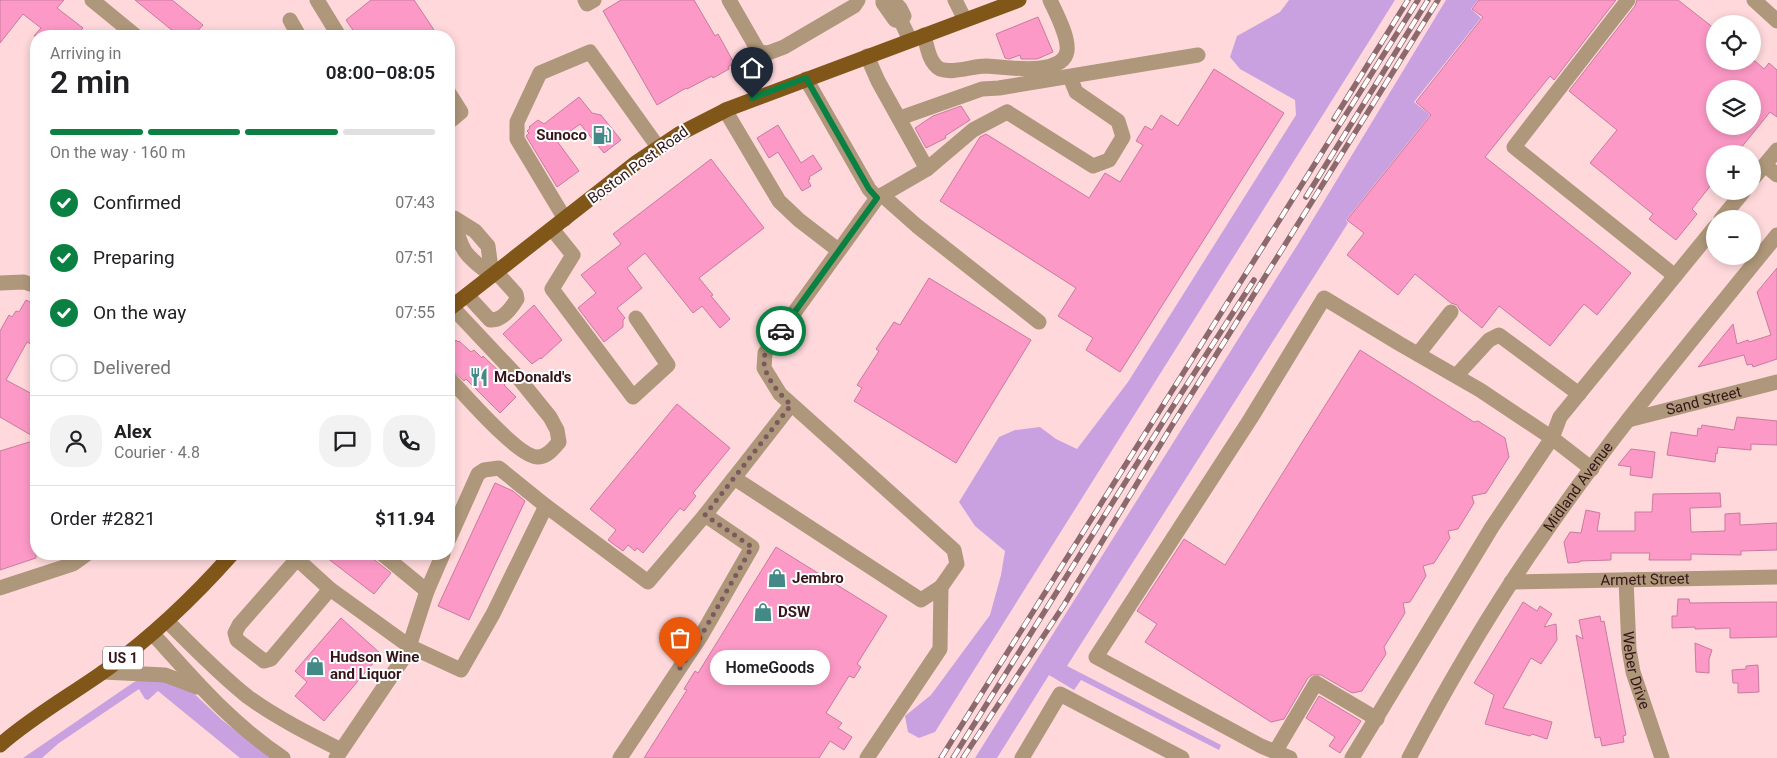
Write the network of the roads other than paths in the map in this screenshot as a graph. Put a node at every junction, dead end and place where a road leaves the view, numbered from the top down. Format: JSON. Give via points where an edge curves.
{"nodes":[{"id":1,"x":92,"y":0,"type":"edge"},
{"id":2,"x":316,"y":0,"type":"edge"},
{"id":3,"x":585,"y":0,"type":"edge"},
{"id":4,"x":594,"y":0,"type":"edge"},
{"id":5,"x":729,"y":0,"type":"edge"},
{"id":6,"x":858,"y":0,"type":"edge"},
{"id":7,"x":883,"y":0,"type":"edge"},
{"id":8,"x":892,"y":0,"type":"edge"},
{"id":9,"x":954,"y":0,"type":"edge"},
{"id":10,"x":1050,"y":0,"type":"edge"},
{"id":11,"x":1628,"y":0,"type":"edge"},
{"id":12,"x":1754,"y":0,"type":"edge"},
{"id":13,"x":1011,"y":1,"type":"edge"},
{"id":14,"x":290,"y":20,"type":"dead end"},
{"id":15,"x":964,"y":20,"type":"junction"},
{"id":16,"x":1777,"y":20,"type":"edge"},
{"id":17,"x":902,"y":21,"type":"junction"},
{"id":18,"x":129,"y":30,"type":"edge"},
{"id":19,"x":296,"y":30,"type":"edge"},
{"id":20,"x":335,"y":30,"type":"edge"},
{"id":21,"x":917,"y":38,"type":"junction"},
{"id":22,"x":1198,"y":55,"type":"dead end"},
{"id":23,"x":867,"y":56,"type":"junction"},
{"id":24,"x":1070,"y":77,"type":"junction"},
{"id":25,"x":806,"y":78,"type":"junction"},
{"id":26,"x":1010,"y":87,"type":"junction"},
{"id":27,"x":455,"y":102,"type":"edge"},
{"id":28,"x":725,"y":110,"type":"junction"},
{"id":29,"x":1007,"y":112,"type":"junction"},
{"id":30,"x":455,"y":117,"type":"edge"},
{"id":31,"x":900,"y":118,"type":"junction"},
{"id":32,"x":658,"y":147,"type":"junction"},
{"id":33,"x":1777,"y":150,"type":"edge"},
{"id":34,"x":1765,"y":165,"type":"junction"},
{"id":35,"x":927,"y":169,"type":"junction"},
{"id":36,"x":1761,"y":170,"type":"edge"},
{"id":37,"x":1777,"y":175,"type":"edge"},
{"id":38,"x":879,"y":197,"type":"junction"},
{"id":39,"x":1737,"y":200,"type":"edge"},
{"id":40,"x":1728,"y":210,"type":"edge"},
{"id":41,"x":455,"y":217,"type":"edge"},
{"id":42,"x":565,"y":219,"type":"junction"},
{"id":43,"x":455,"y":228,"type":"edge"},
{"id":44,"x":552,"y":228,"type":"junction"},
{"id":45,"x":1777,"y":235,"type":"edge"},
{"id":46,"x":1706,"y":238,"type":"edge"},
{"id":47,"x":838,"y":250,"type":"junction"},
{"id":48,"x":494,"y":274,"type":"junction"},
{"id":49,"x":1675,"y":276,"type":"junction"},
{"id":50,"x":0,"y":282,"type":"edge"},
{"id":51,"x":30,"y":284,"type":"edge"},
{"id":52,"x":468,"y":295,"type":"junction"},
{"id":53,"x":455,"y":305,"type":"edge"},
{"id":54,"x":455,"y":312,"type":"edge"},
{"id":55,"x":1451,"y":312,"type":"dead end"},
{"id":56,"x":636,"y":318,"type":"dead end"},
{"id":57,"x":1039,"y":322,"type":"dead end"},
{"id":58,"x":1418,"y":354,"type":"junction"},
{"id":59,"x":1456,"y":376,"type":"junction"},
{"id":60,"x":1777,"y":382,"type":"edge"},
{"id":61,"x":455,"y":384,"type":"edge"},
{"id":62,"x":1579,"y":394,"type":"junction"},
{"id":63,"x":791,"y":405,"type":"junction"},
{"id":64,"x":1628,"y":420,"type":"junction"},
{"id":65,"x":1552,"y":438,"type":"junction"},
{"id":66,"x":1592,"y":469,"type":"junction"},
{"id":67,"x":734,"y":478,"type":"junction"},
{"id":68,"x":546,"y":506,"type":"junction"},
{"id":69,"x":705,"y":515,"type":"junction"},
{"id":70,"x":455,"y":525,"type":"edge"},
{"id":71,"x":79,"y":560,"type":"edge"},
{"id":72,"x":226,"y":560,"type":"edge"},
{"id":73,"x":294,"y":560,"type":"edge"},
{"id":74,"x":301,"y":560,"type":"edge"},
{"id":75,"x":389,"y":560,"type":"edge"},
{"id":76,"x":440,"y":560,"type":"edge"},
{"id":77,"x":1777,"y":577,"type":"edge"},
{"id":78,"x":1626,"y":580,"type":"junction"},
{"id":79,"x":1511,"y":582,"type":"junction"},
{"id":80,"x":941,"y":587,"type":"junction"},
{"id":81,"x":0,"y":588,"type":"edge"},
{"id":82,"x":330,"y":589,"type":"junction"},
{"id":83,"x":427,"y":591,"type":"junction"},
{"id":84,"x":167,"y":621,"type":"junction"},
{"id":85,"x":153,"y":634,"type":"junction"},
{"id":86,"x":409,"y":646,"type":"junction"},
{"id":87,"x":103,"y":672,"type":"junction"},
{"id":88,"x":205,"y":692,"type":"junction"},
{"id":89,"x":1377,"y":719,"type":"junction"},
{"id":90,"x":0,"y":745,"type":"edge"},
{"id":91,"x":1275,"y":752,"type":"junction"},
{"id":92,"x":338,"y":754,"type":"edge"},
{"id":93,"x":283,"y":758,"type":"edge"},
{"id":94,"x":620,"y":758,"type":"edge"},
{"id":95,"x":867,"y":758,"type":"edge"},
{"id":96,"x":1022,"y":758,"type":"edge"},
{"id":97,"x":1182,"y":758,"type":"edge"},
{"id":98,"x":1290,"y":758,"type":"edge"},
{"id":99,"x":1352,"y":758,"type":"edge"},
{"id":100,"x":1409,"y":758,"type":"edge"},
{"id":101,"x":1662,"y":758,"type":"edge"}],
"edges":[{"from":1,"to":18,"type":"street"},
{"from":2,"to":20,"type":"street"},
{"from":3,"to":4,"type":"street","via":[[587,4]]},
{"from":5,"to":6,"type":"street","via":[[760,52],[768,53],[854,6]]},
{"from":7,"to":17,"type":"street","via":[[894,20]]},
{"from":8,"to":17,"type":"street","via":[[904,16]]},
{"from":9,"to":15,"type":"street"},
{"from":10,"to":21,"type":"street","via":[[1067,50],[1058,64],[1024,70],[982,66],[946,70],[932,62]]},
{"from":11,"to":49,"type":"street","via":[[1514,147]]},
{"from":12,"to":16,"type":"street"},
{"from":13,"to":15,"type":"main road","name":"Boston Post Road"},
{"from":14,"to":19,"type":"street"},
{"from":15,"to":21,"type":"main road","name":"Boston Post Road"},
{"from":17,"to":21,"type":"street"},
{"from":21,"to":23,"type":"main road","name":"Boston Post Road"},
{"from":22,"to":24,"type":"street"},
{"from":23,"to":25,"type":"main road","name":"Boston Post Road"},
{"from":23,"to":31,"type":"street"},
{"from":24,"to":26,"type":"street"},
{"from":24,"to":29,"type":"street","via":[[1076,92],[1118,121],[1123,137],[1109,160],[1093,166]]},
{"from":25,"to":28,"type":"main road","name":"Boston Post Road"},
{"from":25,"to":38,"type":"street","via":[[869,189]]},
{"from":26,"to":29,"type":"street"},
{"from":26,"to":31,"type":"street","via":[[982,89]]},
{"from":27,"to":30,"type":"street","via":[[461,112]]},
{"from":28,"to":32,"type":"main road","name":"Boston Post Road"},
{"from":28,"to":47,"type":"street","via":[[779,201]]},
{"from":29,"to":35,"type":"street","via":[[972,130]]},
{"from":31,"to":35,"type":"street"},
{"from":32,"to":42,"type":"main road","name":"Boston Post Road"},
{"from":32,"to":42,"type":"street","via":[[590,52],[540,73],[517,122],[517,139]]},
{"from":33,"to":34,"type":"street"},
{"from":34,"to":36,"type":"street"},
{"from":34,"to":37,"type":"street"},
{"from":35,"to":38,"type":"street"},
{"from":38,"to":47,"type":"street"},
{"from":38,"to":57,"type":"street"},
{"from":39,"to":40,"type":"street"},
{"from":41,"to":48,"type":"street","via":[[475,231],[488,246]]},
{"from":42,"to":44,"type":"main road","name":"Boston Post Road"},
{"from":43,"to":48,"type":"street","via":[[467,256]]},
{"from":44,"to":48,"type":"main road","name":"Boston Post Road"},
{"from":44,"to":56,"type":"street","via":[[573,255],[552,289],[633,397],[668,365]]},
{"from":45,"to":64,"type":"street","name":"Midland Avenue"},
{"from":46,"to":49,"type":"street"},
{"from":47,"to":63,"type":"street","via":[[765,353],[764,368]]},
{"from":48,"to":52,"type":"main road","name":"Boston Post Road"},
{"from":48,"to":52,"type":"street","via":[[509,285],[517,299],[499,319],[490,320]]},
{"from":49,"to":62,"type":"street"},
{"from":50,"to":51,"type":"street"},
{"from":52,"to":53,"type":"main road","name":"Boston Post Road"},
{"from":54,"to":61,"type":"street","via":[[516,375],[550,417],[560,442],[547,455],[536,457],[526,453],[492,424]]},
{"from":55,"to":58,"type":"street"},
{"from":58,"to":59,"type":"street"},
{"from":58,"to":91,"type":"street","via":[[1324,298],[1096,658]]},
{"from":59,"to":62,"type":"street","via":[[1489,340],[1498,335]]},
{"from":59,"to":65,"type":"street"},
{"from":60,"to":64,"type":"street","name":"Sand Street"},
{"from":62,"to":65,"type":"street","via":[[1560,417]]},
{"from":63,"to":67,"type":"street"},
{"from":63,"to":80,"type":"street","via":[[954,550],[957,564]]},
{"from":64,"to":66,"type":"street","name":"Midland Avenue"},
{"from":65,"to":66,"type":"street"},
{"from":65,"to":89,"type":"street","via":[[1492,528]]},
{"from":66,"to":79,"type":"street","name":"Midland Avenue"},
{"from":67,"to":69,"type":"street"},
{"from":67,"to":80,"type":"street","via":[[921,600]]},
{"from":68,"to":69,"type":"street","via":[[648,582]]},
{"from":68,"to":70,"type":"street","via":[[499,468],[484,470],[475,479]]},
{"from":68,"to":86,"type":"street","via":[[493,614],[460,670]]},
{"from":69,"to":94,"type":"street","via":[[752,547],[701,636]]},
{"from":71,"to":81,"type":"street"},
{"from":72,"to":84,"type":"main road","number":"US 1"},
{"from":73,"to":82,"type":"street","via":[[239,625],[235,633],[237,640],[264,661],[271,659]]},
{"from":74,"to":82,"type":"street"},
{"from":75,"to":83,"type":"street"},
{"from":76,"to":83,"type":"street"},
{"from":77,"to":78,"type":"street","name":"Armett Street"},
{"from":78,"to":79,"type":"street","name":"Armett Street"},
{"from":78,"to":101,"type":"street","name":"Weber Drive","via":[[1633,672]]},
{"from":79,"to":100,"type":"street","name":"Midland Avenue","via":[[1456,670]]},
{"from":80,"to":95,"type":"street","via":[[940,649]]},
{"from":82,"to":86,"type":"street"},
{"from":83,"to":86,"type":"street"},
{"from":84,"to":85,"type":"main road","number":"US 1"},
{"from":84,"to":92,"type":"street","via":[[249,697]]},
{"from":85,"to":87,"type":"main road","number":"US 1"},
{"from":85,"to":88,"type":"street"},
{"from":86,"to":92,"type":"street"},
{"from":87,"to":88,"type":"street","via":[[165,675]]},
{"from":87,"to":90,"type":"main road","number":"US 1","via":[[45,710]]},
{"from":88,"to":93,"type":"street","via":[[241,727]]},
{"from":89,"to":91,"type":"street","via":[[1316,683]]},
{"from":89,"to":99,"type":"street"},
{"from":91,"to":98,"type":"street"},
{"from":96,"to":97,"type":"street","via":[[1060,694]]}]}
